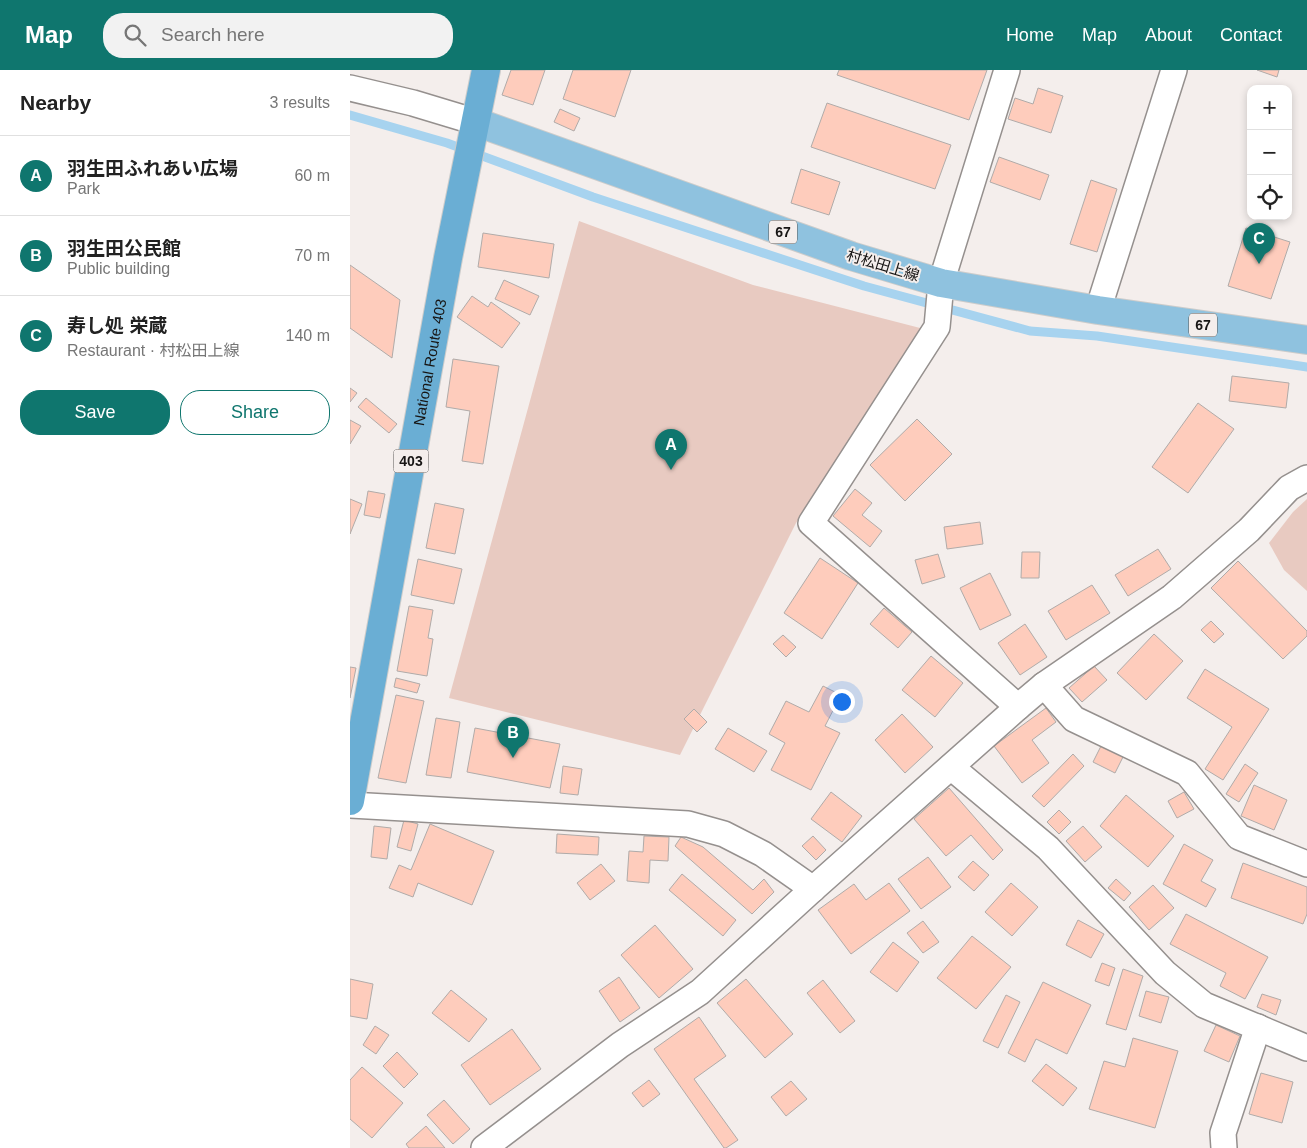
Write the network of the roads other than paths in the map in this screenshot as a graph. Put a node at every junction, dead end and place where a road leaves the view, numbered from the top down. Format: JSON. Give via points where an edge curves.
{"nodes":[{"id":1,"x":486,"y":70,"type":"edge"},
{"id":2,"x":1007,"y":70,"type":"edge"},
{"id":3,"x":1174,"y":70,"type":"edge"},
{"id":4,"x":363,"y":83,"type":"edge"},
{"id":5,"x":476,"y":122,"type":"junction"},
{"id":6,"x":941,"y":283,"type":"junction"},
{"id":7,"x":1098,"y":310,"type":"junction"},
{"id":8,"x":1307,"y":340,"type":"edge"},
{"id":9,"x":1307,"y":478,"type":"edge"},
{"id":10,"x":1044,"y":685,"type":"junction"},
{"id":11,"x":1018,"y":707,"type":"junction"},
{"id":12,"x":951,"y":767,"type":"junction"},
{"id":13,"x":350,"y":801,"type":"edge"},
{"id":14,"x":350,"y":805,"type":"edge"},
{"id":15,"x":1307,"y":864,"type":"edge"},
{"id":16,"x":812,"y":889,"type":"junction"},
{"id":17,"x":1258,"y":1027,"type":"junction"},
{"id":18,"x":1307,"y":1048,"type":"edge"},
{"id":19,"x":484,"y":1148,"type":"edge"},
{"id":20,"x":1224,"y":1148,"type":"edge"}],
"edges":[{"from":1,"to":5,"type":"highway","name":"National Route 403","number":"403"},
{"from":2,"to":6,"type":"street"},
{"from":3,"to":7,"type":"street"},
{"from":4,"to":5,"type":"street","via":[[413,103]]},
{"from":5,"to":6,"type":"main road","name":"村松田上線","number":"67","via":[[851,256]]},
{"from":5,"to":13,"type":"highway","name":"National Route 403","number":"403","via":[[448,258]]},
{"from":6,"to":7,"type":"main road","name":"村松田上線","number":"67"},
{"from":6,"to":11,"type":"street","via":[[937,327],[810,523]]},
{"from":7,"to":8,"type":"main road","name":"村松田上線","number":"67"},
{"from":9,"to":10,"type":"street","via":[[1289,488],[1249,530],[1172,596]]},
{"from":10,"to":11,"type":"street"},
{"from":10,"to":15,"type":"street","via":[[1074,719],[1186,773],[1239,837]]},
{"from":11,"to":12,"type":"street"},
{"from":12,"to":16,"type":"street"},
{"from":12,"to":17,"type":"street","via":[[1048,848],[1164,973],[1204,1005]]},
{"from":14,"to":16,"type":"street","via":[[688,824],[724,834],[763,854]]},
{"from":16,"to":19,"type":"street","via":[[700,992],[620,1045]]},
{"from":17,"to":18,"type":"street"},
{"from":17,"to":20,"type":"street","via":[[1224,1133]]}]}
